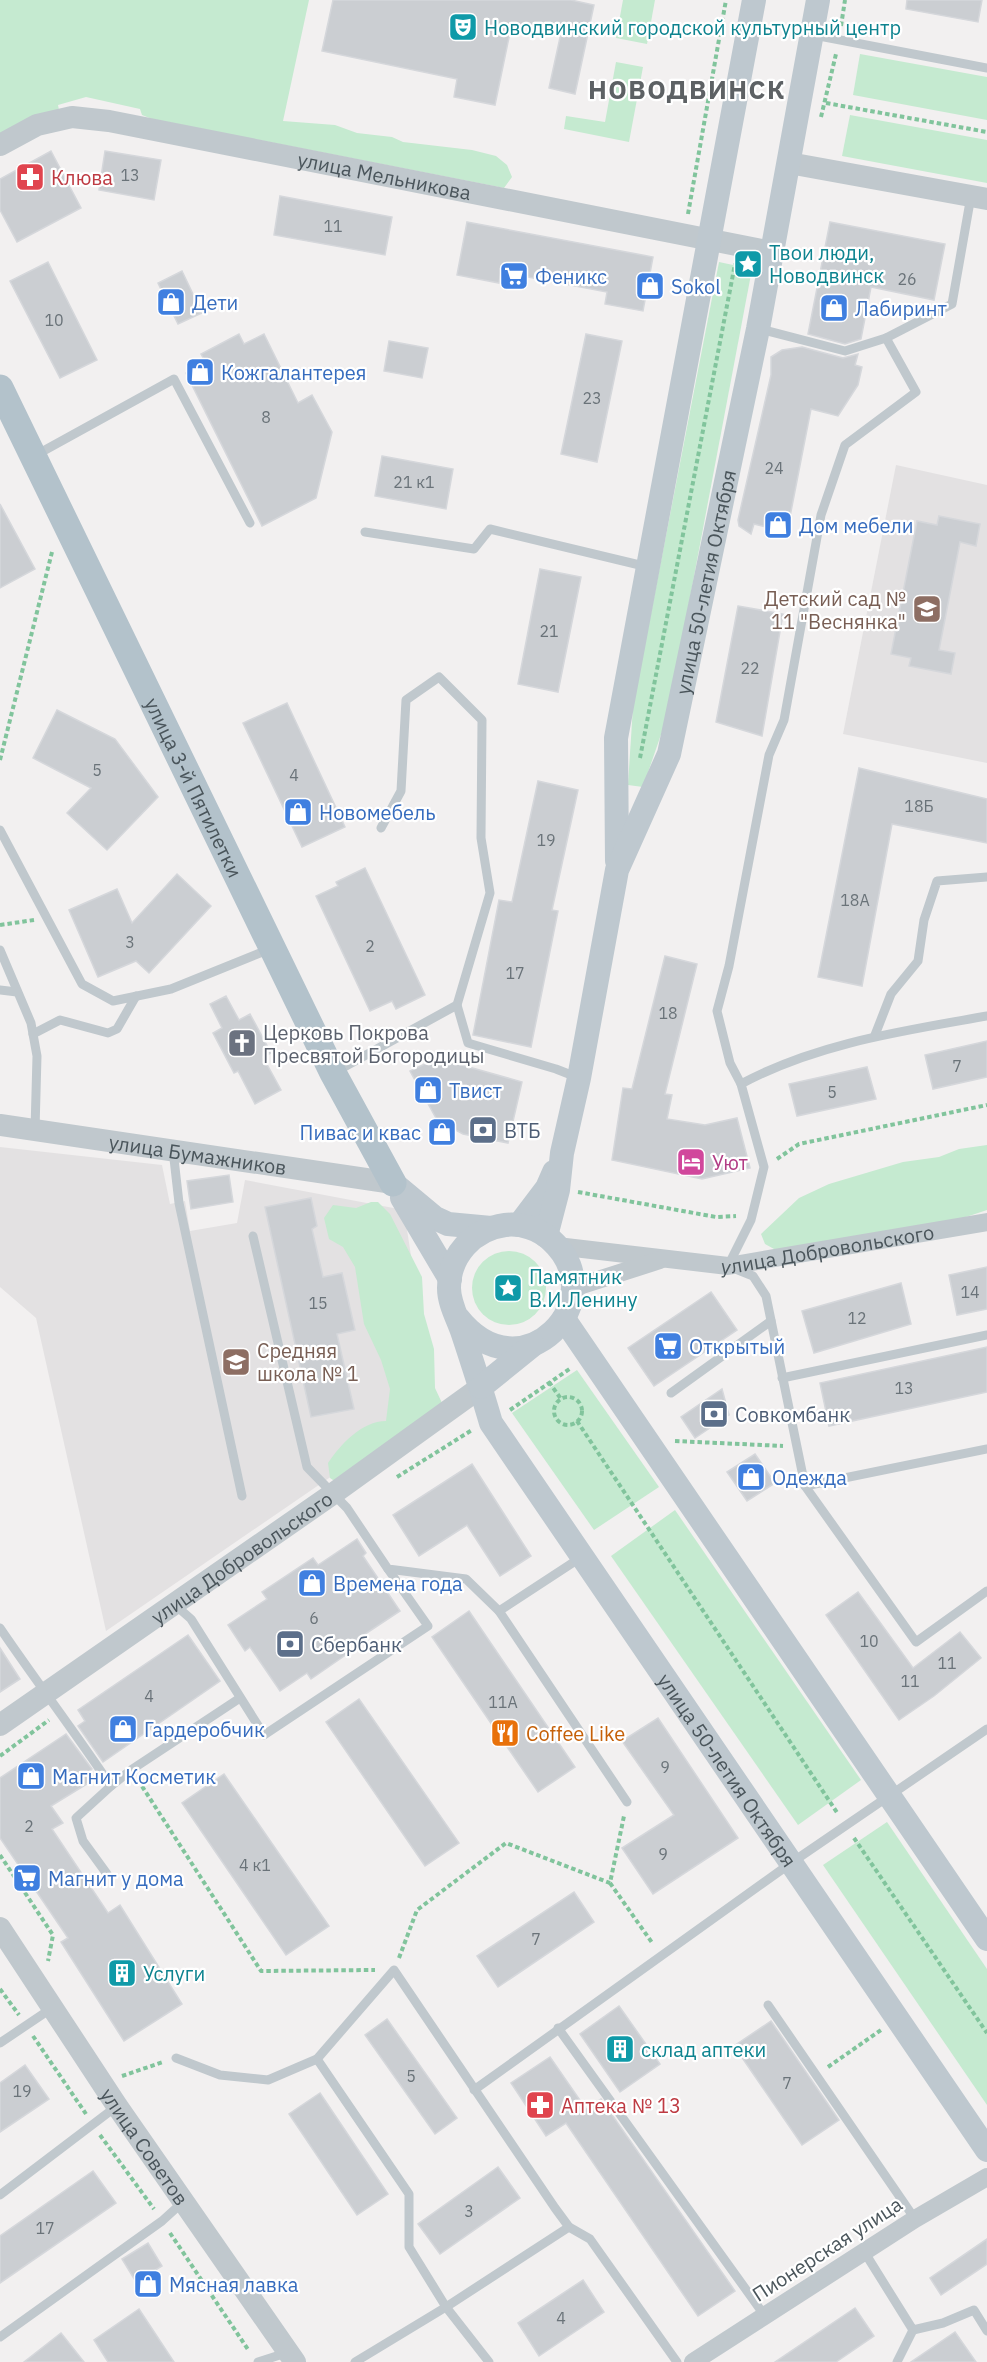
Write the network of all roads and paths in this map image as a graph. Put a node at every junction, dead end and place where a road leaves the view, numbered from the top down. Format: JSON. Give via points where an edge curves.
{"nodes":[{"id":1,"x":726,"y":0,"type":"edge"},
{"id":2,"x":754,"y":0,"type":"edge"},
{"id":3,"x":818,"y":0,"type":"edge"},
{"id":4,"x":812,"y":35,"type":"junction"},
{"id":5,"x":987,"y":68,"type":"edge"},
{"id":6,"x":826,"y":103,"type":"dead end"},
{"id":7,"x":987,"y":132,"type":"edge"},
{"id":8,"x":0,"y":145,"type":"edge"},
{"id":9,"x":789,"y":163,"type":"junction"},
{"id":10,"x":979,"y":197,"type":"edge"},
{"id":11,"x":684,"y":234,"type":"junction"},
{"id":12,"x":709,"y":239,"type":"junction"},
{"id":13,"x":772,"y":252,"type":"junction"},
{"id":14,"x":736,"y":260,"type":"dead end"},
{"id":15,"x":758,"y":329,"type":"junction"},
{"id":16,"x":886,"y":338,"type":"junction"},
{"id":17,"x":0,"y":388,"type":"edge"},
{"id":18,"x":9,"y":428,"type":"edge"},
{"id":19,"x":34,"y":456,"type":"junction"},
{"id":20,"x":250,"y":523,"type":"dead end"},
{"id":21,"x":365,"y":532,"type":"dead end"},
{"id":22,"x":54,"y":545,"type":"dead end"},
{"id":23,"x":648,"y":567,"type":"junction"},
{"id":24,"x":0,"y":760,"type":"edge"},
{"id":25,"x":639,"y":766,"type":"dead end"},
{"id":26,"x":381,"y":828,"type":"dead end"},
{"id":27,"x":0,"y":830,"type":"edge"},
{"id":28,"x":617,"y":870,"type":"junction"},
{"id":29,"x":987,"y":877,"type":"edge"},
{"id":30,"x":46,"y":918,"type":"junction"},
{"id":31,"x":0,"y":925,"type":"edge"},
{"id":32,"x":272,"y":948,"type":"junction"},
{"id":33,"x":0,"y":950,"type":"edge"},
{"id":34,"x":0,"y":990,"type":"edge"},
{"id":35,"x":17,"y":992,"type":"junction"},
{"id":36,"x":136,"y":996,"type":"junction"},
{"id":37,"x":457,"y":1005,"type":"junction"},
{"id":38,"x":987,"y":1016,"type":"edge"},
{"id":39,"x":33,"y":1034,"type":"junction"},
{"id":40,"x":875,"y":1035,"type":"junction"},
{"id":41,"x":333,"y":1073,"type":"junction"},
{"id":42,"x":579,"y":1078,"type":"junction"},
{"id":43,"x":741,"y":1084,"type":"junction"},
{"id":44,"x":0,"y":1125,"type":"edge"},
{"id":45,"x":35,"y":1130,"type":"junction"},
{"id":46,"x":173,"y":1150,"type":"junction"},
{"id":47,"x":562,"y":1153,"type":"junction"},
{"id":48,"x":393,"y":1183,"type":"junction"},
{"id":49,"x":987,"y":1222,"type":"edge"},
{"id":50,"x":519,"y":1225,"type":"junction"},
{"id":51,"x":490,"y":1228,"type":"junction"},
{"id":52,"x":253,"y":1236,"type":"dead end"},
{"id":53,"x":552,"y":1241,"type":"junction"},
{"id":54,"x":668,"y":1258,"type":"junction"},
{"id":55,"x":728,"y":1266,"type":"junction"},
{"id":56,"x":450,"y":1279,"type":"junction"},
{"id":57,"x":573,"y":1288,"type":"junction"},
{"id":58,"x":458,"y":1318,"type":"junction"},
{"id":59,"x":564,"y":1319,"type":"junction"},
{"id":60,"x":771,"y":1321,"type":"junction"},
{"id":61,"x":987,"y":1335,"type":"edge"},
{"id":62,"x":535,"y":1344,"type":"junction"},
{"id":63,"x":590,"y":1356,"type":"junction"},
{"id":64,"x":783,"y":1378,"type":"junction"},
{"id":65,"x":549,"y":1382,"type":"junction"},
{"id":66,"x":481,"y":1386,"type":"junction"},
{"id":67,"x":671,"y":1393,"type":"dead end"},
{"id":68,"x":561,"y":1399,"type":"junction"},
{"id":69,"x":577,"y":1421,"type":"junction"},
{"id":70,"x":491,"y":1423,"type":"junction"},
{"id":71,"x":675,"y":1441,"type":"dead end"},
{"id":72,"x":796,"y":1447,"type":"junction"},
{"id":73,"x":987,"y":1449,"type":"edge"},
{"id":74,"x":805,"y":1486,"type":"junction"},
{"id":75,"x":334,"y":1493,"type":"junction"},
{"id":76,"x":242,"y":1496,"type":"dead end"},
{"id":77,"x":582,"y":1556,"type":"junction"},
{"id":78,"x":388,"y":1569,"type":"junction"},
{"id":79,"x":987,"y":1591,"type":"edge"},
{"id":80,"x":174,"y":1604,"type":"junction"},
{"id":81,"x":499,"y":1611,"type":"junction"},
{"id":82,"x":0,"y":1628,"type":"edge"},
{"id":83,"x":45,"y":1695,"type":"junction"},
{"id":84,"x":240,"y":1698,"type":"junction"},
{"id":85,"x":0,"y":1725,"type":"edge"},
{"id":86,"x":987,"y":1729,"type":"edge"},
{"id":87,"x":131,"y":1770,"type":"junction"},
{"id":88,"x":111,"y":1786,"type":"junction"},
{"id":89,"x":888,"y":1795,"type":"junction"},
{"id":90,"x":627,"y":1802,"type":"joint"},
{"id":91,"x":846,"y":1826,"type":"junction"},
{"id":92,"x":0,"y":1855,"type":"edge"},
{"id":93,"x":791,"y":1863,"type":"junction"},
{"id":94,"x":107,"y":1874,"type":"dead end"},
{"id":95,"x":610,"y":1883,"type":"junction"},
{"id":96,"x":0,"y":1928,"type":"edge"},
{"id":97,"x":987,"y":1939,"type":"edge"},
{"id":98,"x":661,"y":1956,"type":"junction"},
{"id":99,"x":46,"y":1970,"type":"dead end"},
{"id":100,"x":394,"y":1970,"type":"junction"},
{"id":101,"x":0,"y":1989,"type":"edge"},
{"id":102,"x":768,"y":2005,"type":"dead end"},
{"id":103,"x":52,"y":2008,"type":"junction"},
{"id":104,"x":26,"y":2025,"type":"junction"},
{"id":105,"x":558,"y":2028,"type":"junction"},
{"id":106,"x":882,"y":2030,"type":"dead end"},
{"id":107,"x":987,"y":2033,"type":"edge"},
{"id":108,"x":0,"y":2043,"type":"edge"},
{"id":109,"x":176,"y":2058,"type":"joint"},
{"id":110,"x":317,"y":2059,"type":"junction"},
{"id":111,"x":815,"y":2076,"type":"junction"},
{"id":112,"x":474,"y":2090,"type":"junction"},
{"id":113,"x":122,"y":2096,"type":"junction"},
{"id":114,"x":93,"y":2125,"type":"junction"},
{"id":115,"x":987,"y":2150,"type":"edge"},
{"id":116,"x":987,"y":2177,"type":"edge"},
{"id":117,"x":0,"y":2195,"type":"edge"},
{"id":118,"x":184,"y":2200,"type":"junction"},
{"id":119,"x":915,"y":2218,"type":"junction"},
{"id":120,"x":162,"y":2221,"type":"junction"},
{"id":121,"x":569,"y":2227,"type":"junction"},
{"id":122,"x":865,"y":2253,"type":"junction"},
{"id":123,"x":446,"y":2307,"type":"junction"},
{"id":124,"x":765,"y":2316,"type":"junction"},
{"id":125,"x":913,"y":2330,"type":"junction"},
{"id":126,"x":987,"y":2331,"type":"edge"},
{"id":127,"x":0,"y":2337,"type":"edge"},
{"id":128,"x":250,"y":2353,"type":"dead end"},
{"id":129,"x":292,"y":2357,"type":"edge"},
{"id":130,"x":258,"y":2362,"type":"edge"},
{"id":131,"x":355,"y":2362,"type":"edge"},
{"id":132,"x":489,"y":2362,"type":"edge"},
{"id":133,"x":677,"y":2362,"type":"edge"},
{"id":134,"x":693,"y":2362,"type":"edge"},
{"id":135,"x":897,"y":2362,"type":"edge"}],
"edges":[{"from":1,"to":11,"type":"path"},
{"from":2,"to":12,"type":"main road"},
{"from":3,"to":4,"type":"main road","name":"улица 50-летия Октября"},
{"from":4,"to":5,"type":"lane"},
{"from":4,"to":9,"type":"main road","name":"улица 50-летия Октября"},
{"from":6,"to":7,"type":"path"},
{"from":8,"to":11,"type":"street","name":"улица Мельникова","via":[[37,125],[72,117],[110,121]]},
{"from":9,"to":10,"type":"street"},
{"from":9,"to":13,"type":"main road","name":"улица 50-летия Октября"},
{"from":10,"to":16,"type":"lane","via":[[952,304]]},
{"from":11,"to":12,"type":"street","name":"улица Мельникова"},
{"from":12,"to":13,"type":"street","name":"улица Мельникова"},
{"from":12,"to":23,"type":"main road"},
{"from":13,"to":15,"type":"main road","name":"улица 50-летия Октября"},
{"from":14,"to":25,"type":"path"},
{"from":15,"to":16,"type":"lane","via":[[844,351]]},
{"from":15,"to":28,"type":"main road","name":"улица 50-летия Октября","via":[[669,754]]},
{"from":16,"to":43,"type":"lane","via":[[916,392],[845,445],[821,515],[784,720],[769,755],[717,1011],[730,1063]]},
{"from":17,"to":18,"type":"main road","name":"улица 3-й Пятилетки"},
{"from":18,"to":19,"type":"main road","name":"улица 3-й Пятилетки"},
{"from":19,"to":20,"type":"lane","via":[[174,379]]},
{"from":19,"to":32,"type":"main road","name":"улица 3-й Пятилетки"},
{"from":21,"to":23,"type":"lane","via":[[474,549],[490,529]]},
{"from":22,"to":24,"type":"path"},
{"from":23,"to":28,"type":"main road","via":[[616,738]]},
{"from":26,"to":37,"type":"lane","via":[[400,791],[406,700],[439,677],[482,720],[481,838],[490,893]]},
{"from":27,"to":30,"type":"lane"},
{"from":28,"to":42,"type":"main road","name":"улица 50-летия Октября"},
{"from":29,"to":40,"type":"lane","via":[[937,881],[924,920],[918,961],[891,994]]},
{"from":30,"to":31,"type":"path"},
{"from":30,"to":36,"type":"lane","via":[[82,984],[113,1000]]},
{"from":32,"to":36,"type":"lane","via":[[171,989]]},
{"from":32,"to":41,"type":"main road","name":"улица 3-й Пятилетки"},
{"from":33,"to":35,"type":"lane"},
{"from":34,"to":35,"type":"lane"},
{"from":35,"to":39,"type":"lane"},
{"from":36,"to":39,"type":"lane","via":[[117,1029],[108,1033],[60,1020]]},
{"from":37,"to":41,"type":"lane"},
{"from":37,"to":42,"type":"lane","via":[[468,1043]]},
{"from":38,"to":40,"type":"lane"},
{"from":39,"to":45,"type":"lane","via":[[37,1056]]},
{"from":40,"to":43,"type":"lane","via":[[774,1066]]},
{"from":41,"to":48,"type":"main road","name":"улица 3-й Пятилетки"},
{"from":42,"to":47,"type":"main road","name":"улица 50-летия Октября"},
{"from":43,"to":55,"type":"lane","via":[[764,1167],[751,1220]]},
{"from":44,"to":45,"type":"street","name":"улица Бумажников"},
{"from":45,"to":46,"type":"street","name":"улица Бумажников"},
{"from":46,"to":48,"type":"street","name":"улица Бумажников"},
{"from":46,"to":76,"type":"lane","via":[[179,1203]]},
{"from":47,"to":50,"type":"main road","via":[[547,1188]]},
{"from":47,"to":53,"type":"main road"},
{"from":48,"to":51,"type":"main road","via":[[442,1221]]},
{"from":48,"to":56,"type":"main road"},
{"from":49,"to":55,"type":"street","name":"улица Добровольского"},
{"from":50,"to":51,"type":"main road"},
{"from":50,"to":53,"type":"main road"},
{"from":51,"to":56,"type":"main road","via":[[462,1249]]},
{"from":52,"to":75,"type":"lane","via":[[307,1467]]},
{"from":53,"to":54,"type":"street","name":"улица Добровольского"},
{"from":53,"to":57,"type":"main road","via":[[568,1264]]},
{"from":54,"to":55,"type":"street","name":"улица Добровольского"},
{"from":54,"to":57,"type":"street"},
{"from":55,"to":60,"type":"lane","via":[[753,1276],[766,1296]]},
{"from":56,"to":58,"type":"main road","via":[[452,1304]]},
{"from":57,"to":59,"type":"main road"},
{"from":58,"to":62,"type":"main road","via":[[470,1333],[496,1347]]},
{"from":58,"to":66,"type":"main road","name":"улица 50-летия Октября"},
{"from":59,"to":62,"type":"main road","via":[[555,1331]]},
{"from":59,"to":63,"type":"main road"},
{"from":60,"to":64,"type":"lane"},
{"from":60,"to":67,"type":"lane"},
{"from":61,"to":64,"type":"lane"},
{"from":62,"to":66,"type":"main road"},
{"from":63,"to":65,"type":"path"},
{"from":63,"to":89,"type":"main road"},
{"from":64,"to":72,"type":"lane"},
{"from":65,"to":68,"type":"path"},
{"from":65,"to":70,"type":"path"},
{"from":66,"to":70,"type":"main road","name":"улица 50-летия Октября"},
{"from":66,"to":75,"type":"street","name":"улица Добровольского"},
{"from":68,"to":69,"type":"path","via":[[574,1398],[580,1405]]},
{"from":68,"to":69,"type":"path","via":[[555,1406],[556,1419],[568,1425]]},
{"from":69,"to":91,"type":"path"},
{"from":70,"to":77,"type":"main road","name":"улица 50-летия Октября"},
{"from":71,"to":72,"type":"path"},
{"from":72,"to":74,"type":"lane"},
{"from":73,"to":74,"type":"lane"},
{"from":74,"to":79,"type":"lane","via":[[916,1642]]},
{"from":75,"to":78,"type":"lane"},
{"from":75,"to":80,"type":"street","name":"улица Добровольского"},
{"from":77,"to":81,"type":"lane"},
{"from":77,"to":93,"type":"main road","name":"улица 50-летия Октября"},
{"from":78,"to":81,"type":"lane","via":[[466,1579]]},
{"from":78,"to":84,"type":"lane","via":[[428,1626],[264,1735]]},
{"from":80,"to":83,"type":"street","name":"улица Добровольского"},
{"from":80,"to":84,"type":"lane","via":[[191,1619]]},
{"from":81,"to":90,"type":"lane"},
{"from":82,"to":83,"type":"lane"},
{"from":83,"to":85,"type":"street","name":"улица Добровольского"},
{"from":83,"to":88,"type":"lane","via":[[61,1711]]},
{"from":84,"to":87,"type":"lane"},
{"from":86,"to":89,"type":"lane"},
{"from":87,"to":88,"type":"lane"},
{"from":87,"to":100,"type":"path","via":[[261,1971]]},
{"from":88,"to":94,"type":"lane","via":[[76,1818],[83,1841]]},
{"from":89,"to":91,"type":"lane"},
{"from":89,"to":97,"type":"main road"},
{"from":90,"to":95,"type":"path"},
{"from":91,"to":93,"type":"lane"},
{"from":91,"to":107,"type":"path"},
{"from":92,"to":99,"type":"path","via":[[53,1935]]},
{"from":93,"to":98,"type":"lane"},
{"from":93,"to":115,"type":"main road","name":"улица 50-летия Октября"},
{"from":95,"to":98,"type":"path"},
{"from":95,"to":100,"type":"path","via":[[506,1843],[417,1910]]},
{"from":96,"to":103,"type":"street","name":"улица Советов"},
{"from":98,"to":105,"type":"lane"},
{"from":100,"to":110,"type":"lane"},
{"from":100,"to":112,"type":"lane"},
{"from":101,"to":104,"type":"path"},
{"from":102,"to":111,"type":"lane"},
{"from":103,"to":104,"type":"lane"},
{"from":103,"to":113,"type":"street","name":"улица Советов"},
{"from":104,"to":108,"type":"lane"},
{"from":104,"to":114,"type":"path"},
{"from":105,"to":112,"type":"lane"},
{"from":105,"to":124,"type":"lane"},
{"from":106,"to":111,"type":"path"},
{"from":109,"to":110,"type":"lane","via":[[220,2074],[268,2080]]},
{"from":109,"to":113,"type":"path","via":[[120,2077]]},
{"from":110,"to":123,"type":"lane","via":[[409,2194],[409,2247]]},
{"from":111,"to":119,"type":"lane"},
{"from":112,"to":121,"type":"lane"},
{"from":113,"to":114,"type":"lane"},
{"from":113,"to":118,"type":"street","name":"улица Советов"},
{"from":114,"to":117,"type":"lane"},
{"from":114,"to":120,"type":"path"},
{"from":116,"to":119,"type":"street","name":"Пионерская улица"},
{"from":118,"to":120,"type":"lane"},
{"from":118,"to":129,"type":"street","name":"улица Советов"},
{"from":119,"to":122,"type":"street","name":"Пионерская улица"},
{"from":120,"to":127,"type":"lane"},
{"from":120,"to":128,"type":"path"},
{"from":121,"to":123,"type":"lane"},
{"from":121,"to":133,"type":"lane","via":[[590,2239]]},
{"from":122,"to":124,"type":"street","name":"Пионерская улица"},
{"from":122,"to":125,"type":"lane"},
{"from":123,"to":131,"type":"lane"},
{"from":123,"to":132,"type":"lane"},
{"from":124,"to":134,"type":"street","name":"Пионерская улица"},
{"from":125,"to":126,"type":"lane","via":[[974,2310]]},
{"from":125,"to":135,"type":"lane"},
{"from":129,"to":130,"type":"lane"}]}
